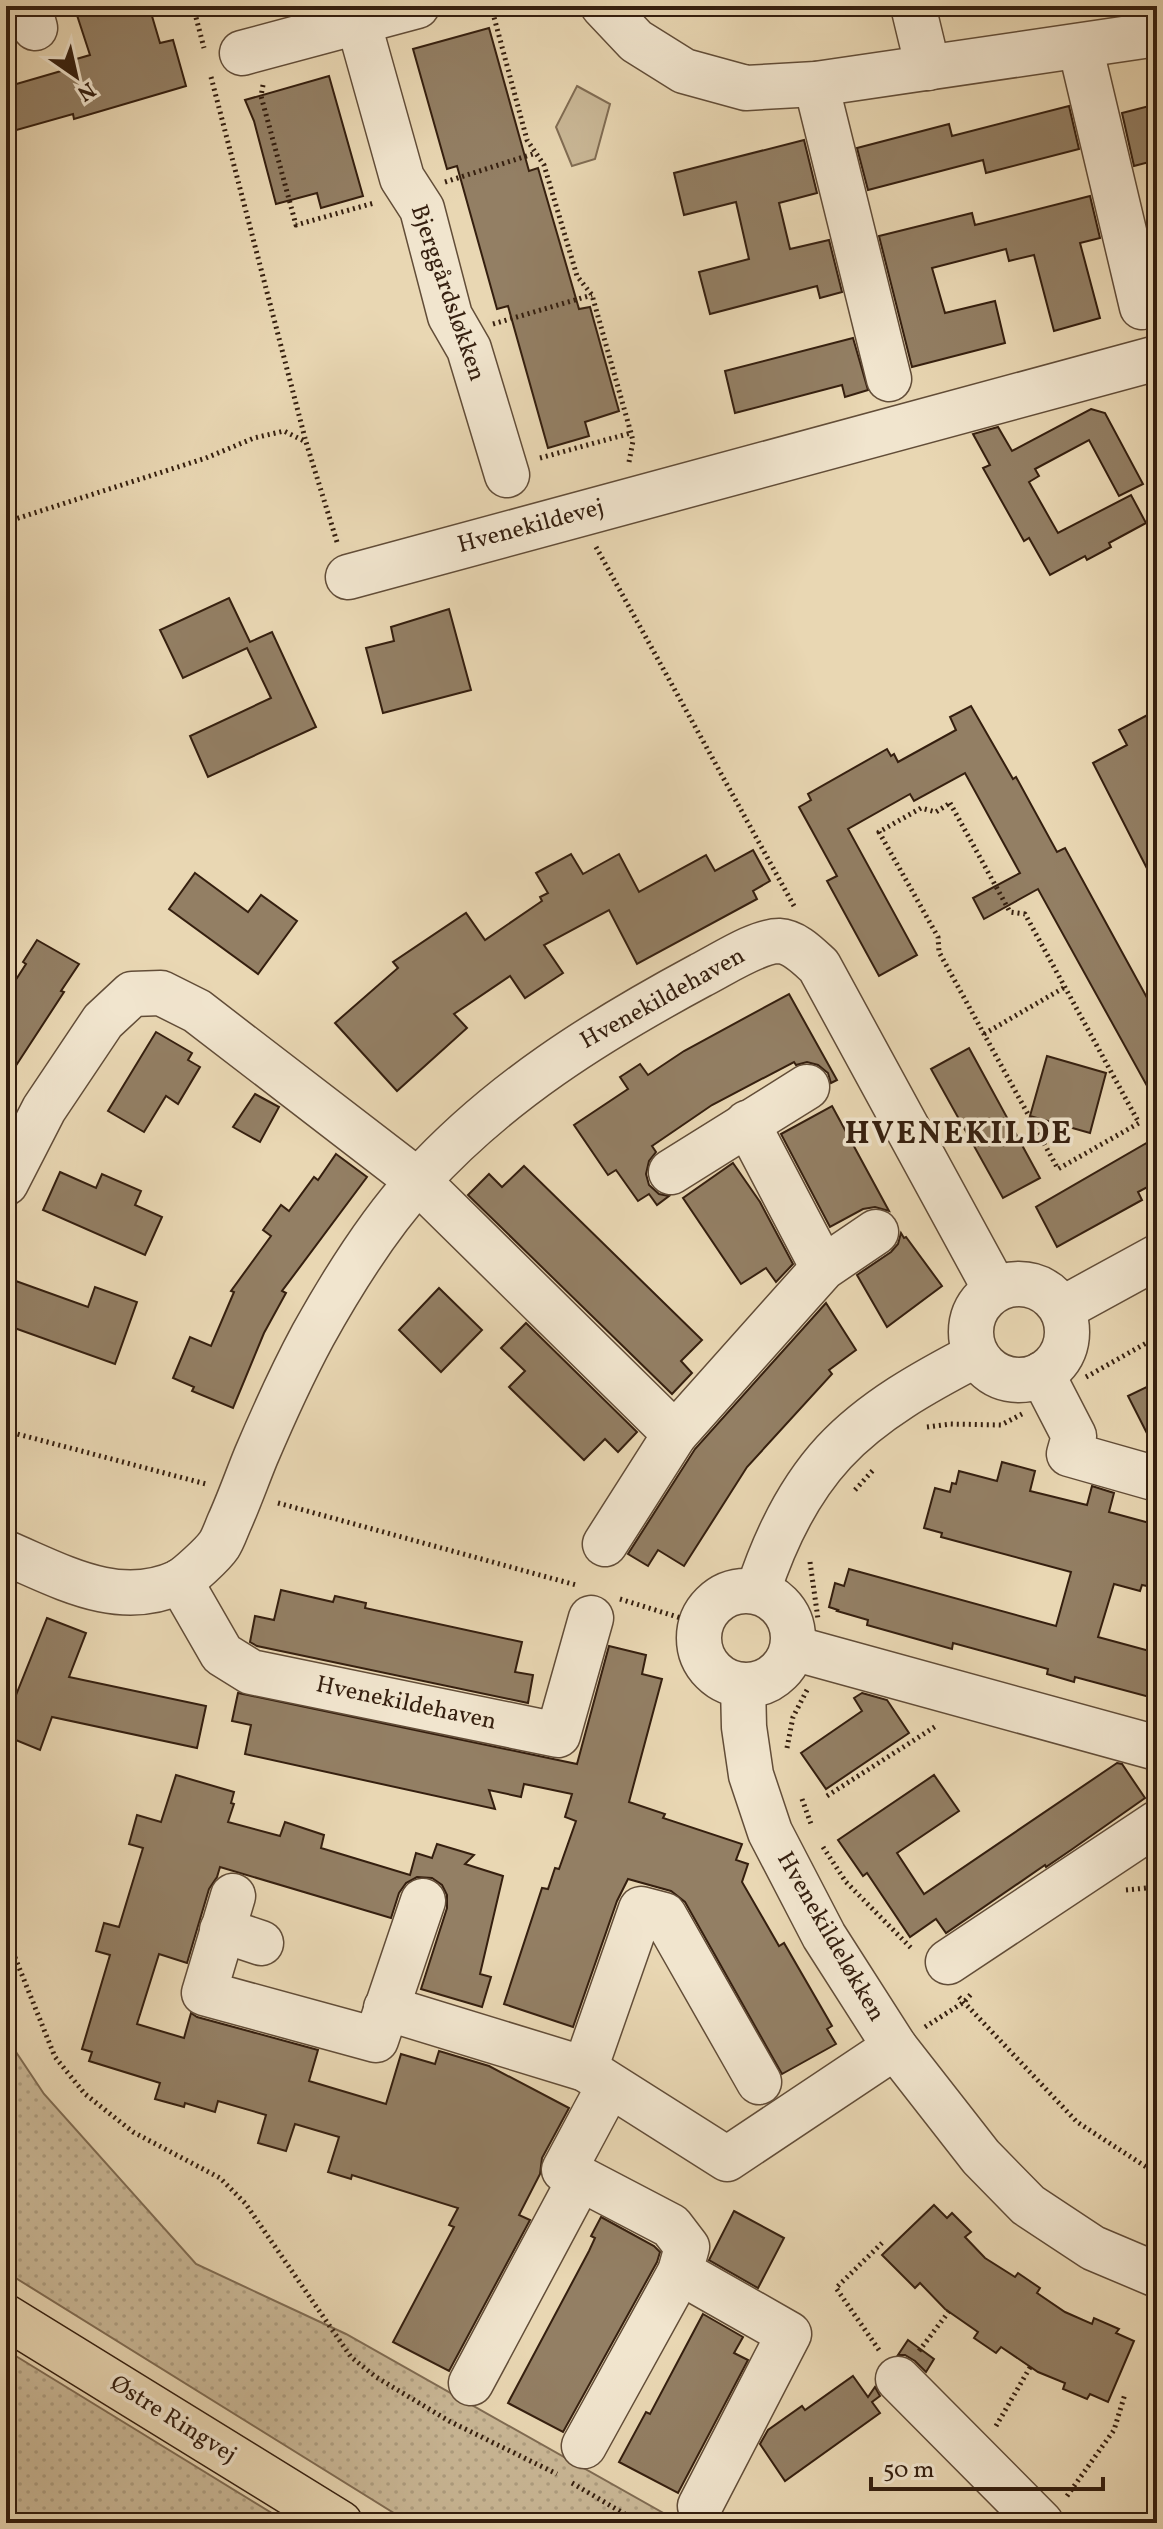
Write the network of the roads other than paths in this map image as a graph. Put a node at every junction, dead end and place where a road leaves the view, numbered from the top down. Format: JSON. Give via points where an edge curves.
{"nodes":[{"id":1,"x":417,"y":6,"type":"edge"},
{"id":2,"x":603,"y":6,"type":"edge"},
{"id":3,"x":913,"y":6,"type":"edge"},
{"id":4,"x":358,"y":21,"type":"junction"},
{"id":5,"x":1157,"y":34,"type":"edge"},
{"id":6,"x":1080,"y":46,"type":"junction"},
{"id":7,"x":232,"y":54,"type":"road end"},
{"id":8,"x":928,"y":68,"type":"junction"},
{"id":9,"x":816,"y":84,"type":"junction"},
{"id":10,"x":1142,"y":307,"type":"dead end"},
{"id":11,"x":1157,"y":358,"type":"edge"},
{"id":12,"x":889,"y":379,"type":"dead end"},
{"id":13,"x":506,"y":471,"type":"road end"},
{"id":14,"x":348,"y":577,"type":"road end"},
{"id":15,"x":807,"y":1087,"type":"dead end"},
{"id":16,"x":747,"y":1123,"type":"junction"},
{"id":17,"x":671,"y":1172,"type":"dead end"},
{"id":18,"x":418,"y":1181,"type":"junction"},
{"id":19,"x":6,"y":1183,"type":"edge"},
{"id":20,"x":876,"y":1232,"type":"dead end"},
{"id":21,"x":1157,"y":1257,"type":"edge"},
{"id":22,"x":823,"y":1268,"type":"junction"},
{"id":23,"x":995,"y":1289,"type":"junction"},
{"id":24,"x":1062,"y":1309,"type":"junction"},
{"id":25,"x":976,"y":1355,"type":"junction"},
{"id":26,"x":1048,"y":1385,"type":"junction"},
{"id":27,"x":675,"y":1434,"type":"junction"},
{"id":28,"x":1157,"y":1479,"type":"edge"},
{"id":29,"x":605,"y":1544,"type":"dead end"},
{"id":30,"x":6,"y":1553,"type":"edge"},
{"id":31,"x":180,"y":1581,"type":"junction"},
{"id":32,"x":758,"y":1591,"type":"junction"},
{"id":33,"x":584,"y":1620,"type":"road end"},
{"id":34,"x":806,"y":1652,"type":"junction"},
{"id":35,"x":743,"y":1685,"type":"junction"},
{"id":36,"x":1157,"y":1748,"type":"edge"},
{"id":37,"x":1157,"y":1823,"type":"edge"},
{"id":38,"x":423,"y":1901,"type":"dead end"},
{"id":39,"x":239,"y":1923,"type":"dead end"},
{"id":40,"x":941,"y":1971,"type":"road end"},
{"id":41,"x":386,"y":2008,"type":"junction"},
{"id":42,"x":895,"y":2047,"type":"junction"},
{"id":43,"x":597,"y":2077,"type":"junction"},
{"id":44,"x":759,"y":2082,"type":"dead end"},
{"id":45,"x":580,"y":2179,"type":"junction"},
{"id":46,"x":680,"y":2272,"type":"junction"},
{"id":47,"x":1157,"y":2275,"type":"edge"},
{"id":48,"x":6,"y":2317,"type":"edge"},
{"id":49,"x":898,"y":2379,"type":"road end"},
{"id":50,"x":471,"y":2383,"type":"dead end"},
{"id":51,"x":584,"y":2446,"type":"dead end"},
{"id":52,"x":700,"y":2506,"type":"dead end"},
{"id":53,"x":1053,"y":2511,"type":"edge"},
{"id":54,"x":340,"y":2523,"type":"edge"}],
"edges":[{"from":1,"to":4,"type":"street"},
{"from":2,"to":9,"type":"street","via":[[636,41],[684,71],[746,88]]},
{"from":3,"to":8,"type":"street"},
{"from":4,"to":7,"type":"street"},
{"from":4,"to":13,"type":"street","name":"Bjerggårdsløkken","via":[[402,178],[422,209],[450,316],[469,349]]},
{"from":5,"to":6,"type":"street"},
{"from":6,"to":8,"type":"street"},
{"from":6,"to":10,"type":"street"},
{"from":8,"to":9,"type":"street"},
{"from":9,"to":12,"type":"street"},
{"from":11,"to":14,"type":"street","name":"Hvenekildevej"},
{"from":15,"to":16,"type":"street"},
{"from":16,"to":17,"type":"street"},
{"from":16,"to":22,"type":"street"},
{"from":18,"to":19,"type":"street","via":[[197,1011],[161,993],[132,994],[103,1021],[44,1109]]},
{"from":18,"to":23,"type":"street","name":"Hvenekildehaven","via":[[513,1093],[569,1051],[751,948],[779,941],[801,949],[819,966]]},
{"from":18,"to":27,"type":"street"},
{"from":18,"to":31,"type":"street","name":"Hvenekildehaven","via":[[378,1231],[312,1337],[219,1546]]},
{"from":20,"to":22,"type":"street"},
{"from":21,"to":24,"type":"street"},
{"from":22,"to":27,"type":"street"},
{"from":23,"to":24,"type":"street","via":[[1025,1283],[1053,1297]]},
{"from":23,"to":25,"type":"street","via":[[975,1311],[971,1341]]},
{"from":24,"to":26,"type":"street","via":[[1067,1338]]},
{"from":25,"to":26,"type":"street","via":[[998,1376]]},
{"from":25,"to":32,"type":"street","via":[[877,1414],[834,1452],[798,1500]]},
{"from":26,"to":28,"type":"street","via":[[1074,1436],[1069,1454]]},
{"from":27,"to":29,"type":"street"},
{"from":30,"to":31,"type":"street","name":"Hvenekildehaven","via":[[90,1588],[134,1594]]},
{"from":31,"to":33,"type":"street","name":"Hvenekildehaven","via":[[222,1654],[251,1672],[558,1735]]},
{"from":32,"to":34,"type":"street","via":[[782,1607]]},
{"from":32,"to":35,"type":"street","via":[[743,1590],[716,1600],[700,1624],[700,1652],[707,1665],[716,1675]]},
{"from":34,"to":35,"type":"street","via":[[788,1660],[769,1679]]},
{"from":34,"to":36,"type":"street"},
{"from":35,"to":42,"type":"street","name":"Hvenekildeløkken","via":[[751,1775],[770,1832],[824,1936]]},
{"from":37,"to":40,"type":"street"},
{"from":38,"to":41,"type":"street"},
{"from":39,"to":41,"type":"street","via":[[204,1993],[376,2040]]},
{"from":41,"to":43,"type":"street","name":"Hvenekildeløkken"},
{"from":42,"to":43,"type":"street","name":"Hvenekildeløkken","via":[[727,2159]]},
{"from":42,"to":47,"type":"street","name":"Hvenekildeløkken","via":[[981,2157],[1028,2205],[1093,2248]]},
{"from":43,"to":44,"type":"street","via":[[641,1909],[664,1915]]},
{"from":43,"to":45,"type":"street","via":[[564,2170]]},
{"from":45,"to":46,"type":"street","via":[[671,2226],[687,2247]]},
{"from":45,"to":50,"type":"street"},
{"from":46,"to":51,"type":"street"},
{"from":46,"to":52,"type":"street","via":[[789,2334]]},
{"from":48,"to":54,"type":"main road","name":"Østre Ringvej"},
{"from":49,"to":53,"type":"street","via":[[978,2459]]}]}
